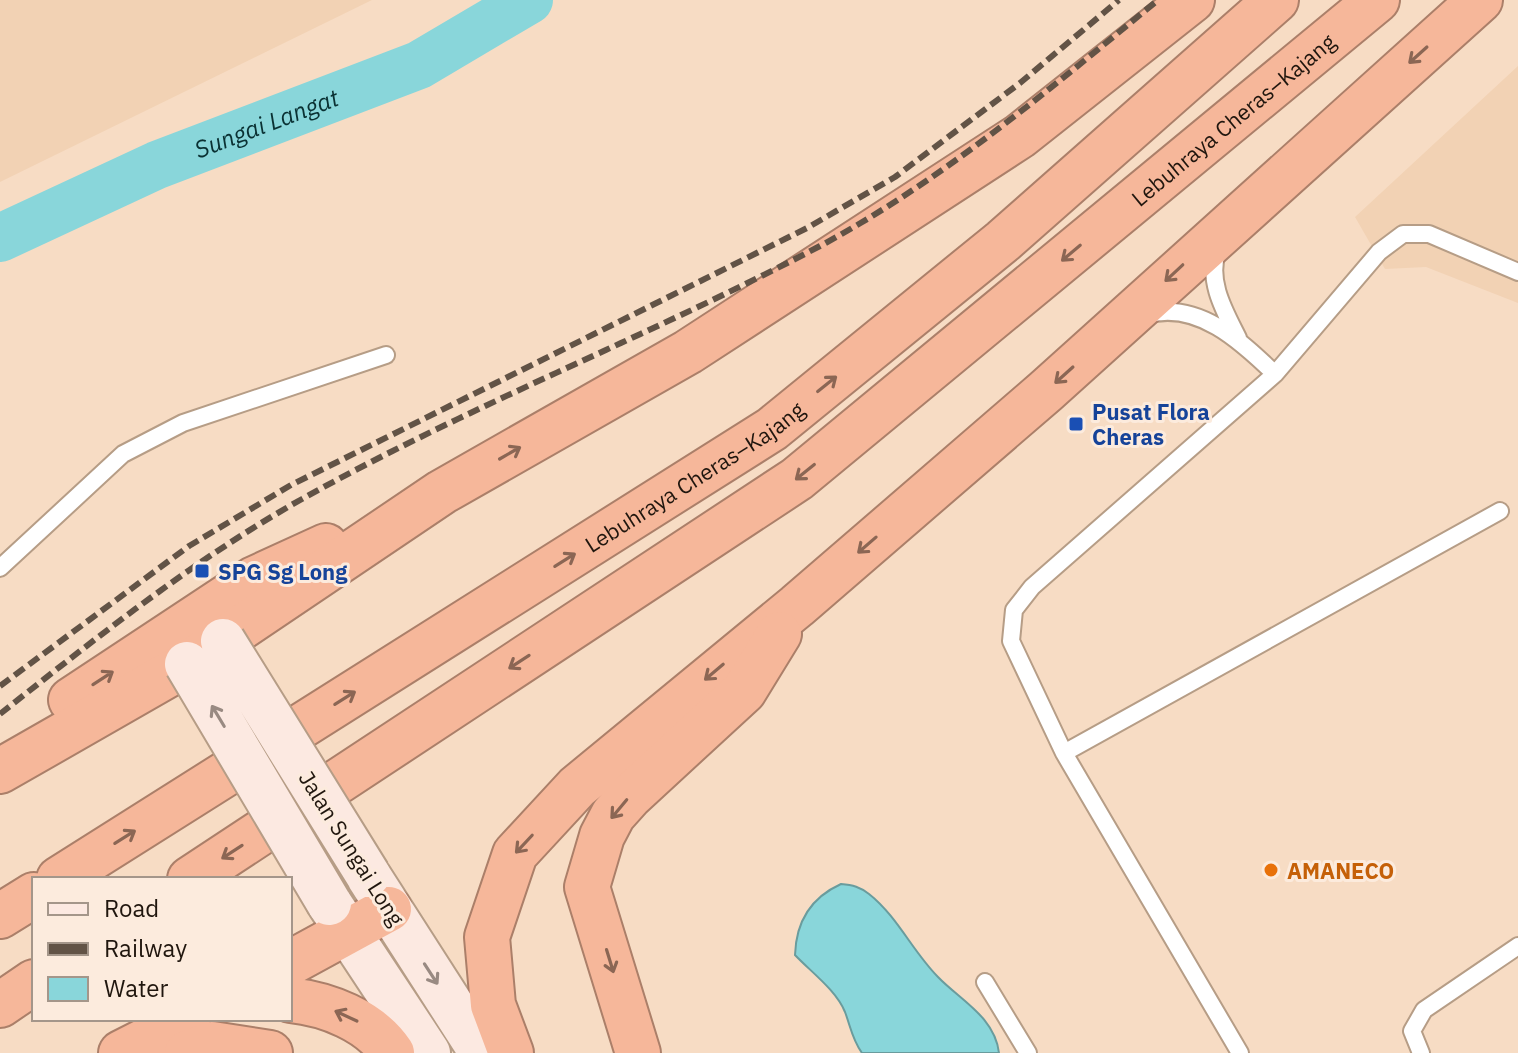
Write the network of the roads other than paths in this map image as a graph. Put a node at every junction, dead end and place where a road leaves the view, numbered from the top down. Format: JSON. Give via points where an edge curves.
{"nodes":[{"id":1,"x":1192,"y":0,"type":"edge"},
{"id":2,"x":1224,"y":0,"type":"edge"},
{"id":3,"x":1276,"y":0,"type":"edge"},
{"id":4,"x":1377,"y":0,"type":"edge"},
{"id":5,"x":1479,"y":2,"type":"edge"},
{"id":6,"x":1228,"y":224,"type":"junction"},
{"id":7,"x":1518,"y":272,"type":"edge"},
{"id":8,"x":1121,"y":322,"type":"junction"},
{"id":9,"x":1238,"y":338,"type":"junction"},
{"id":10,"x":688,"y":352,"type":"junction"},
{"id":11,"x":386,"y":355,"type":"dead end"},
{"id":12,"x":1275,"y":374,"type":"junction"},
{"id":13,"x":442,"y":492,"type":"junction"},
{"id":14,"x":1500,"y":511,"type":"dead end"},
{"id":15,"x":0,"y":568,"type":"edge"},
{"id":16,"x":797,"y":606,"type":"junction"},
{"id":17,"x":205,"y":653,"type":"junction"},
{"id":18,"x":1064,"y":753,"type":"junction"},
{"id":19,"x":0,"y":762,"type":"edge"},
{"id":20,"x":0,"y":771,"type":"edge"},
{"id":21,"x":62,"y":877,"type":"edge"},
{"id":22,"x":193,"y":877,"type":"edge"},
{"id":23,"x":378,"y":892,"type":"junction"},
{"id":24,"x":32,"y":896,"type":"edge"},
{"id":25,"x":0,"y":916,"type":"edge"},
{"id":26,"x":339,"y":917,"type":"junction"},
{"id":27,"x":1518,"y":946,"type":"edge"},
{"id":28,"x":292,"y":961,"type":"edge"},
{"id":29,"x":985,"y":982,"type":"dead end"},
{"id":30,"x":32,"y":983,"type":"edge"},
{"id":31,"x":292,"y":1000,"type":"edge"},
{"id":32,"x":0,"y":1005,"type":"edge"},
{"id":33,"x":184,"y":1021,"type":"edge"},
{"id":34,"x":121,"y":1053,"type":"edge"},
{"id":35,"x":187,"y":1053,"type":"edge"},
{"id":36,"x":270,"y":1053,"type":"edge"},
{"id":37,"x":392,"y":1053,"type":"edge"},
{"id":38,"x":428,"y":1053,"type":"edge"},
{"id":39,"x":482,"y":1053,"type":"edge"},
{"id":40,"x":511,"y":1053,"type":"edge"},
{"id":41,"x":638,"y":1053,"type":"edge"},
{"id":42,"x":1028,"y":1053,"type":"edge"},
{"id":43,"x":1240,"y":1053,"type":"edge"},
{"id":44,"x":1421,"y":1053,"type":"edge"}],
"edges":[{"from":1,"to":10,"type":"highway","via":[[1020,136]]},
{"from":2,"to":10,"type":"highway","via":[[1114,95],[962,204],[802,298]]},
{"from":21,"to":3,"type":"highway","name":"Lebuhraya Cheras–Kajang","one_way":true,"via":[[772,429],[1003,241]]},
{"from":4,"to":22,"type":"highway","name":"Lebuhraya Cheras–Kajang","one_way":true,"via":[[797,479]]},
{"from":5,"to":6,"type":"highway","one_way":true},
{"from":6,"to":8,"type":"highway","one_way":true},
{"from":6,"to":9,"type":"lane","via":[[1213,261],[1219,299]]},
{"from":7,"to":12,"type":"lane","via":[[1429,234],[1403,234],[1379,252]]},
{"from":8,"to":9,"type":"lane","via":[[1161,311],[1201,318]]},
{"from":8,"to":16,"type":"highway","one_way":true},
{"from":9,"to":12,"type":"lane"},
{"from":13,"to":10,"type":"highway","one_way":true},
{"from":11,"to":15,"type":"lane","via":[[183,423],[123,454]]},
{"from":12,"to":18,"type":"lane","via":[[1032,587],[1014,610],[1011,641]]},
{"from":13,"to":17,"type":"highway"},
{"from":19,"to":13,"type":"highway","one_way":true,"via":[[73,698],[254,579]]},
{"from":14,"to":18,"type":"lane"},
{"from":16,"to":40,"type":"highway","one_way":true,"via":[[577,787],[515,854],[487,937],[493,1005]]},
{"from":16,"to":41,"type":"highway","one_way":true,"via":[[744,691],[613,815],[602,836],[587,887]]},
{"from":17,"to":20,"type":"highway"},
{"from":17,"to":23,"type":"street","name":"Jalan Sungai Long","bridge":true},
{"from":26,"to":17,"type":"street","name":"Jalan Sungai Long","one_way":true,"bridge":true},
{"from":18,"to":43,"type":"lane"},
{"from":23,"to":26,"type":"highway"},
{"from":23,"to":39,"type":"street","name":"Jalan Sungai Long","one_way":true},
{"from":24,"to":25,"type":"highway"},
{"from":26,"to":28,"type":"highway"},
{"from":26,"to":38,"type":"street","name":"Jalan Sungai Long"},
{"from":27,"to":44,"type":"lane","via":[[1424,1010],[1412,1031]]},
{"from":29,"to":42,"type":"lane"},
{"from":30,"to":32,"type":"highway"},
{"from":37,"to":31,"type":"highway","one_way":true,"via":[[358,1022],[318,1003]]},
{"from":33,"to":34,"type":"highway"},
{"from":35,"to":36,"type":"highway","via":[[212,1044]]}]}
